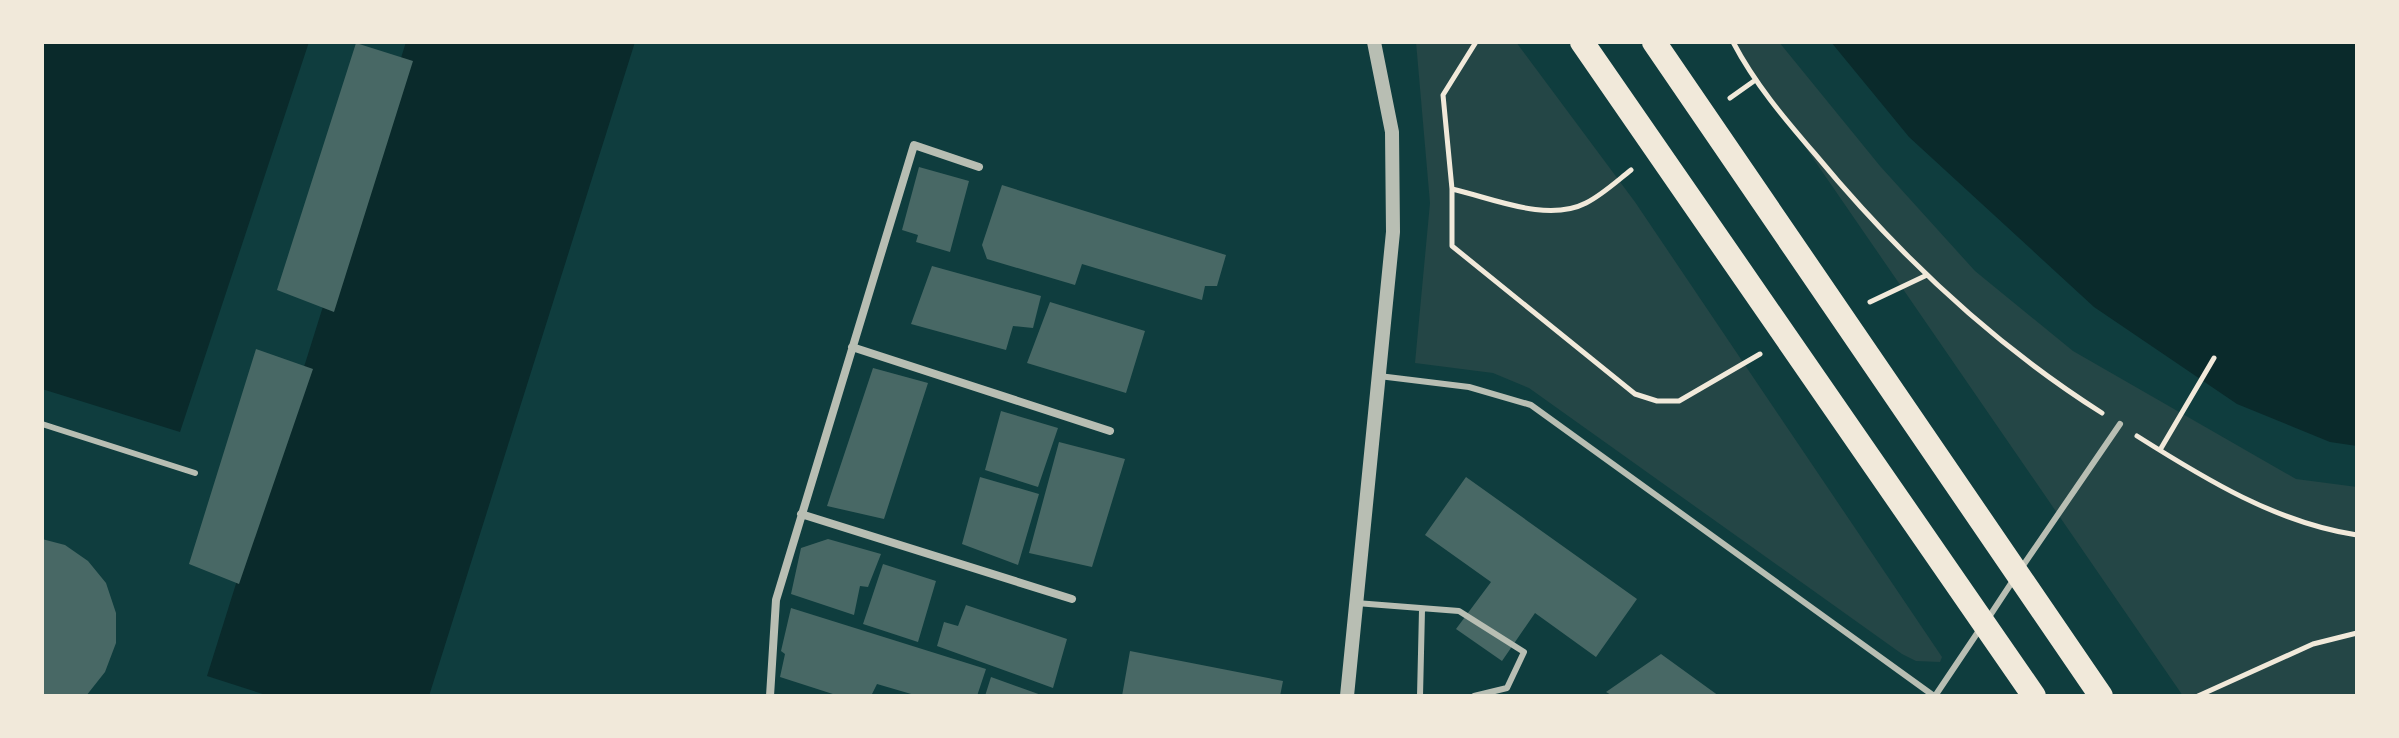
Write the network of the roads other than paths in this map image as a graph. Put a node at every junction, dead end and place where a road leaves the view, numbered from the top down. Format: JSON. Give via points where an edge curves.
{"nodes":[{"id":1,"x":1374,"y":42,"type":"edge"},
{"id":2,"x":1582,"y":42,"type":"edge"},
{"id":3,"x":1654,"y":42,"type":"edge"},
{"id":4,"x":979,"y":167,"type":"dead end"},
{"id":5,"x":852,"y":347,"type":"junction"},
{"id":6,"x":1379,"y":376,"type":"junction"},
{"id":7,"x":42,"y":424,"type":"edge"},
{"id":8,"x":2120,"y":424,"type":"road end"},
{"id":9,"x":1110,"y":431,"type":"dead end"},
{"id":10,"x":195,"y":473,"type":"dead end"},
{"id":11,"x":801,"y":514,"type":"junction"},
{"id":12,"x":1072,"y":599,"type":"dead end"},
{"id":13,"x":1356,"y":603,"type":"junction"},
{"id":14,"x":1422,"y":610,"type":"junction"},
{"id":15,"x":771,"y":696,"type":"edge"},
{"id":16,"x":1347,"y":696,"type":"edge"},
{"id":17,"x":1420,"y":696,"type":"edge"},
{"id":18,"x":1474,"y":696,"type":"edge"},
{"id":19,"x":1934,"y":696,"type":"edge"},
{"id":20,"x":2034,"y":696,"type":"edge"},
{"id":21,"x":2101,"y":696,"type":"edge"}],
"edges":[{"from":1,"to":6,"type":"street","via":[[1392,132],[1395,181]]},
{"from":2,"to":20,"type":"highway"},
{"from":3,"to":21,"type":"highway"},
{"from":4,"to":5,"type":"street","via":[[914,145]]},
{"from":5,"to":9,"type":"street"},
{"from":5,"to":11,"type":"street"},
{"from":6,"to":13,"type":"street"},
{"from":6,"to":19,"type":"lane","via":[[1469,387],[1531,405]]},
{"from":7,"to":10,"type":"lane"},
{"from":8,"to":19,"type":"lane"},
{"from":11,"to":12,"type":"street"},
{"from":11,"to":15,"type":"street","via":[[776,600]]},
{"from":13,"to":14,"type":"lane"},
{"from":13,"to":16,"type":"street"},
{"from":14,"to":17,"type":"lane"},
{"from":14,"to":18,"type":"lane","via":[[1459,611],[1524,652],[1507,688]]}]}
